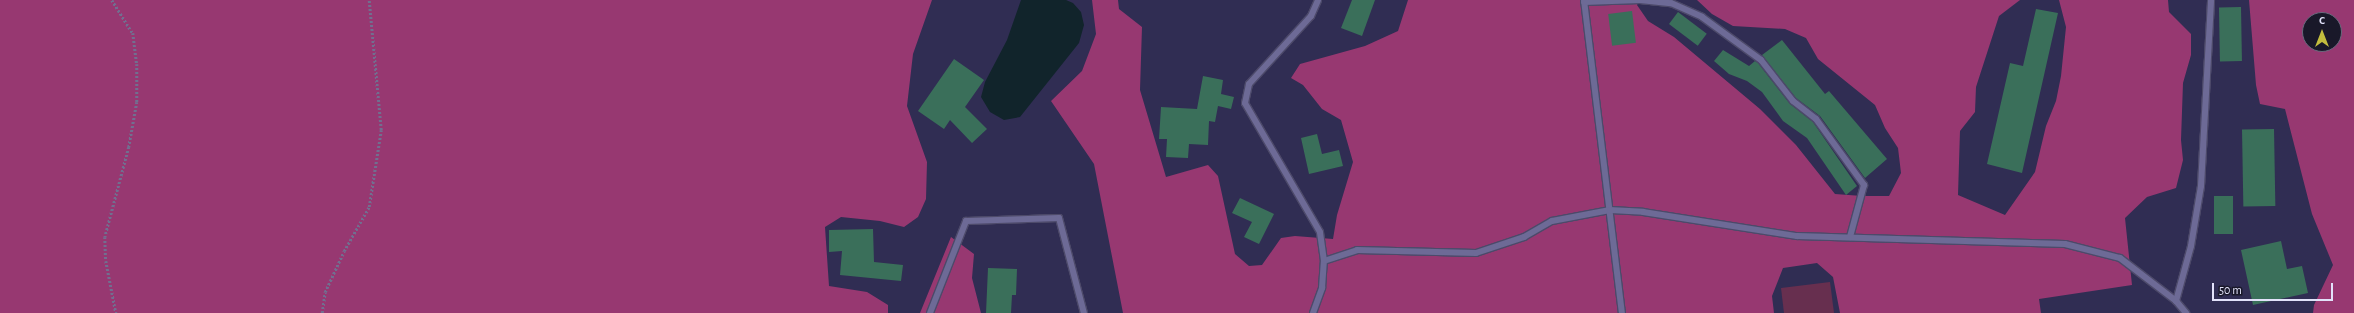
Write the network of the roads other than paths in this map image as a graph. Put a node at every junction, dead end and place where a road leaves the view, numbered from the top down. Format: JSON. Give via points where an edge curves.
{"nodes":[{"id":1,"x":1318,"y":0,"type":"edge"},
{"id":2,"x":2211,"y":0,"type":"edge"},
{"id":3,"x":1584,"y":1,"type":"edge"},
{"id":4,"x":1610,"y":210,"type":"junction"},
{"id":5,"x":1850,"y":237,"type":"junction"},
{"id":6,"x":1324,"y":261,"type":"junction"},
{"id":7,"x":2176,"y":301,"type":"junction"},
{"id":8,"x":930,"y":313,"type":"edge"},
{"id":9,"x":1084,"y":313,"type":"edge"},
{"id":10,"x":1313,"y":313,"type":"edge"},
{"id":11,"x":1622,"y":313,"type":"edge"},
{"id":12,"x":2186,"y":313,"type":"edge"}],
"edges":[{"from":1,"to":6,"type":"lane","via":[[1311,16],[1249,84],[1245,103],[1320,232]]},
{"from":2,"to":7,"type":"lane","via":[[2201,186],[2191,246]]},
{"from":3,"to":4,"type":"lane"},
{"from":3,"to":5,"type":"lane","via":[[1640,0],[1671,3],[1702,18],[1761,60],[1793,101],[1816,119],[1864,185]]},
{"from":4,"to":5,"type":"lane","via":[[1643,212],[1797,236]]},
{"from":4,"to":6,"type":"lane","via":[[1552,221],[1524,237],[1476,253],[1357,250]]},
{"from":4,"to":11,"type":"lane"},
{"from":5,"to":7,"type":"lane","via":[[2065,244],[2120,258]]},
{"from":6,"to":10,"type":"lane","via":[[1322,288]]},
{"from":7,"to":12,"type":"lane"},
{"from":8,"to":9,"type":"lane","via":[[966,221],[1059,218]]}]}
